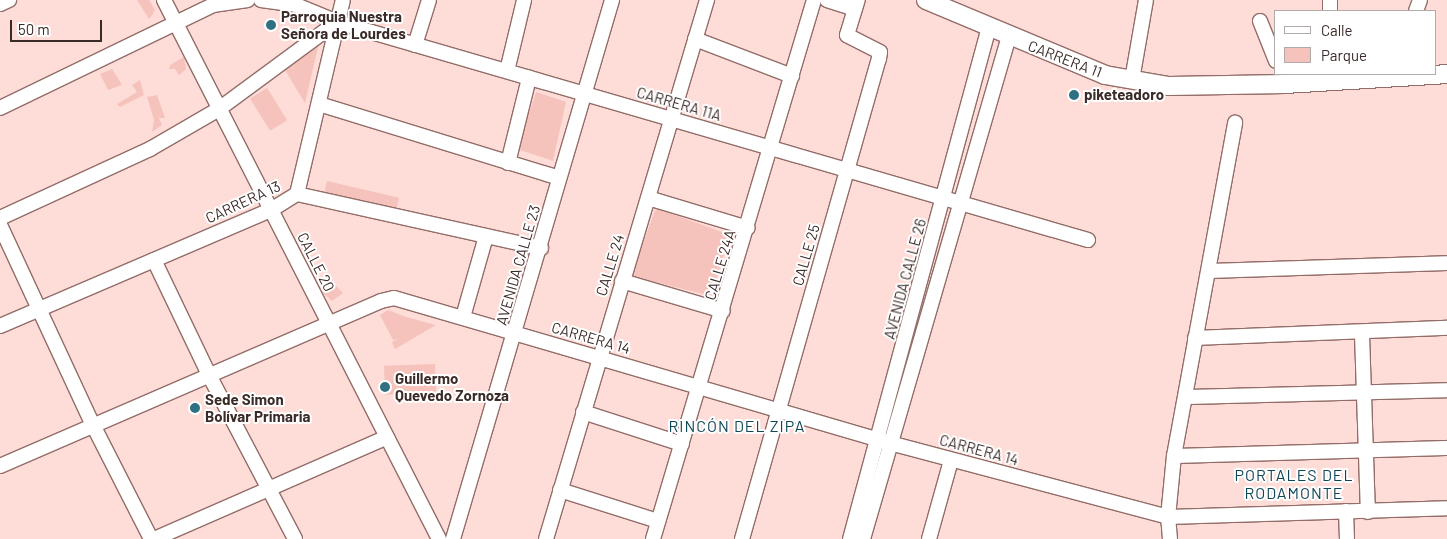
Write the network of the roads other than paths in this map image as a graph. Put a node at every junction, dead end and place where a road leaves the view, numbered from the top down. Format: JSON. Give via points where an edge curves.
{"nodes":[{"id":1,"x":9,"y":0,"type":"edge"},
{"id":2,"x":164,"y":0,"type":"edge"},
{"id":3,"x":248,"y":0,"type":"edge"},
{"id":4,"x":262,"y":0,"type":"edge"},
{"id":5,"x":343,"y":0,"type":"edge"},
{"id":6,"x":429,"y":0,"type":"edge"},
{"id":7,"x":524,"y":0,"type":"edge"},
{"id":8,"x":612,"y":0,"type":"edge"},
{"id":9,"x":706,"y":0,"type":"edge"},
{"id":10,"x":814,"y":0,"type":"edge"},
{"id":11,"x":827,"y":0,"type":"edge"},
{"id":12,"x":926,"y":0,"type":"edge"},
{"id":13,"x":1146,"y":0,"type":"edge"},
{"id":14,"x":0,"y":4,"type":"edge"},
{"id":15,"x":856,"y":4,"type":"edge"},
{"id":16,"x":1260,"y":21,"type":"dead end"},
{"id":17,"x":337,"y":22,"type":"junction"},
{"id":18,"x":176,"y":23,"type":"junction"},
{"id":19,"x":989,"y":27,"type":"junction"},
{"id":20,"x":1009,"y":36,"type":"junction"},
{"id":21,"x":695,"y":39,"type":"junction"},
{"id":22,"x":415,"y":45,"type":"junction"},
{"id":23,"x":1274,"y":56,"type":"edge"},
{"id":24,"x":507,"y":71,"type":"junction"},
{"id":25,"x":1424,"y":75,"type":"edge"},
{"id":26,"x":792,"y":76,"type":"junction"},
{"id":27,"x":1400,"y":76,"type":"edge"},
{"id":28,"x":1329,"y":77,"type":"edge"},
{"id":29,"x":529,"y":78,"type":"junction"},
{"id":30,"x":1283,"y":79,"type":"edge"},
{"id":31,"x":1132,"y":80,"type":"junction"},
{"id":32,"x":584,"y":94,"type":"junction"},
{"id":33,"x":319,"y":104,"type":"junction"},
{"id":34,"x":0,"y":108,"type":"edge"},
{"id":35,"x":219,"y":108,"type":"junction"},
{"id":36,"x":671,"y":119,"type":"junction"},
{"id":37,"x":1235,"y":123,"type":"dead end"},
{"id":38,"x":772,"y":148,"type":"junction"},
{"id":39,"x":508,"y":163,"type":"junction"},
{"id":40,"x":847,"y":170,"type":"junction"},
{"id":41,"x":559,"y":178,"type":"junction"},
{"id":42,"x":297,"y":194,"type":"junction"},
{"id":43,"x":648,"y":198,"type":"junction"},
{"id":44,"x":944,"y":198,"type":"junction"},
{"id":45,"x":959,"y":202,"type":"junction"},
{"id":46,"x":271,"y":210,"type":"junction"},
{"id":47,"x":0,"y":218,"type":"edge"},
{"id":48,"x":0,"y":225,"type":"edge"},
{"id":49,"x":748,"y":228,"type":"junction"},
{"id":50,"x":486,"y":236,"type":"junction"},
{"id":51,"x":1088,"y":240,"type":"dead end"},
{"id":52,"x":541,"y":248,"type":"junction"},
{"id":53,"x":154,"y":260,"type":"junction"},
{"id":54,"x":1447,"y":263,"type":"edge"},
{"id":55,"x":1209,"y":271,"type":"junction"},
{"id":56,"x":622,"y":280,"type":"junction"},
{"id":57,"x":39,"y":310,"type":"junction"},
{"id":58,"x":723,"y":311,"type":"junction"},
{"id":59,"x":463,"y":317,"type":"junction"},
{"id":60,"x":329,"y":324,"type":"junction"},
{"id":61,"x":0,"y":326,"type":"edge"},
{"id":62,"x":1447,"y":328,"type":"edge"},
{"id":63,"x":515,"y":333,"type":"junction"},
{"id":64,"x":1362,"y":334,"type":"junction"},
{"id":65,"x":1195,"y":338,"type":"junction"},
{"id":66,"x":600,"y":357,"type":"junction"},
{"id":67,"x":209,"y":375,"type":"junction"},
{"id":68,"x":700,"y":386,"type":"junction"},
{"id":69,"x":1447,"y":390,"type":"edge"},
{"id":70,"x":1365,"y":393,"type":"junction"},
{"id":71,"x":1186,"y":397,"type":"junction"},
{"id":72,"x":780,"y":409,"type":"junction"},
{"id":73,"x":583,"y":412,"type":"junction"},
{"id":74,"x":93,"y":425,"type":"junction"},
{"id":75,"x":387,"y":437,"type":"junction"},
{"id":76,"x":883,"y":441,"type":"junction"},
{"id":77,"x":682,"y":444,"type":"junction"},
{"id":78,"x":1447,"y":448,"type":"edge"},
{"id":79,"x":1368,"y":450,"type":"junction"},
{"id":80,"x":1174,"y":456,"type":"junction"},
{"id":81,"x":951,"y":460,"type":"junction"},
{"id":82,"x":0,"y":466,"type":"edge"},
{"id":83,"x":270,"y":488,"type":"junction"},
{"id":84,"x":560,"y":490,"type":"junction"},
{"id":85,"x":1447,"y":508,"type":"edge"},
{"id":86,"x":1346,"y":511,"type":"junction"},
{"id":87,"x":1368,"y":512,"type":"junction"},
{"id":88,"x":1168,"y":518,"type":"junction"},
{"id":89,"x":658,"y":521,"type":"junction"},
{"id":90,"x":152,"y":539,"type":"edge"},
{"id":91,"x":295,"y":539,"type":"edge"},
{"id":92,"x":438,"y":539,"type":"edge"},
{"id":93,"x":453,"y":539,"type":"edge"},
{"id":94,"x":546,"y":539,"type":"edge"},
{"id":95,"x":653,"y":539,"type":"edge"},
{"id":96,"x":742,"y":539,"type":"edge"},
{"id":97,"x":850,"y":539,"type":"edge"},
{"id":98,"x":863,"y":539,"type":"edge"},
{"id":99,"x":929,"y":539,"type":"edge"},
{"id":100,"x":1170,"y":539,"type":"edge"},
{"id":101,"x":1347,"y":539,"type":"edge"}],
"edges":[{"from":1,"to":14,"type":"street"},
{"from":2,"to":18,"type":"street","name":"CALLE 20"},
{"from":3,"to":18,"type":"street","via":[[213,5]]},
{"from":4,"to":17,"type":"street","name":"CARRERA 11A","via":[[296,5]]},
{"from":5,"to":17,"type":"street"},
{"from":6,"to":22,"type":"street"},
{"from":7,"to":24,"type":"street"},
{"from":8,"to":32,"type":"street","name":"AVENIDA CALLE 23"},
{"from":9,"to":21,"type":"street","name":"CALLE 24"},
{"from":10,"to":26,"type":"street","name":"CALLE 24A"},
{"from":11,"to":15,"type":"street"},
{"from":12,"to":19,"type":"street","name":"CARRERA 11"},
{"from":13,"to":31,"type":"street"},
{"from":15,"to":40,"type":"street","name":"CALLE 25","via":[[847,35],[880,52]]},
{"from":16,"to":23,"type":"street"},
{"from":17,"to":22,"type":"street","name":"CARRERA 11A"},
{"from":17,"to":33,"type":"street"},
{"from":17,"to":35,"type":"street"},
{"from":18,"to":34,"type":"street"},
{"from":18,"to":35,"type":"street","name":"CALLE 20"},
{"from":19,"to":20,"type":"street","name":"CARRERA 11"},
{"from":19,"to":44,"type":"street","name":"AVENIDA CALLE 26"},
{"from":20,"to":31,"type":"street","name":"CARRERA 11","via":[[1063,60],[1105,75]]},
{"from":20,"to":45,"type":"street","name":"AVENIDA CALLE 26"},
{"from":21,"to":26,"type":"street"},
{"from":21,"to":36,"type":"street","name":"CALLE 24"},
{"from":22,"to":24,"type":"street","name":"CARRERA 11A"},
{"from":24,"to":29,"type":"street","name":"CARRERA 11A"},
{"from":25,"to":27,"type":"street","name":"CARRERA 11"},
{"from":26,"to":38,"type":"street","name":"CALLE 24A"},
{"from":27,"to":28,"type":"street","name":"CARRERA 11"},
{"from":28,"to":30,"type":"street","name":"CARRERA 11"},
{"from":29,"to":32,"type":"street","name":"CARRERA 11A"},
{"from":29,"to":39,"type":"street"},
{"from":30,"to":31,"type":"street","name":"CARRERA 11","via":[[1169,86]]},
{"from":32,"to":36,"type":"street","name":"CARRERA 11A"},
{"from":32,"to":41,"type":"street","name":"AVENIDA CALLE 23"},
{"from":33,"to":39,"type":"street"},
{"from":33,"to":42,"type":"street"},
{"from":35,"to":46,"type":"street","name":"CALLE 20"},
{"from":35,"to":47,"type":"street","via":[[150,148]]},
{"from":36,"to":38,"type":"street","name":"CARRERA 11A"},
{"from":36,"to":43,"type":"street","name":"CALLE 24"},
{"from":37,"to":55,"type":"street"},
{"from":38,"to":40,"type":"street","name":"CARRERA 11A"},
{"from":38,"to":49,"type":"street","name":"CALLE 24A"},
{"from":39,"to":41,"type":"street"},
{"from":40,"to":44,"type":"street","name":"CARRERA 11A"},
{"from":40,"to":72,"type":"street","name":"CALLE 25"},
{"from":41,"to":52,"type":"street","name":"AVENIDA CALLE 23"},
{"from":42,"to":46,"type":"street","name":"CARRERA 13"},
{"from":42,"to":50,"type":"street","name":"CARRERA 13"},
{"from":43,"to":49,"type":"street"},
{"from":43,"to":56,"type":"street","name":"CALLE 24"},
{"from":44,"to":45,"type":"street","name":"CARRERA 11A"},
{"from":44,"to":76,"type":"street","name":"AVENIDA CALLE 26"},
{"from":45,"to":51,"type":"street","name":"CARRERA 11A"},
{"from":45,"to":76,"type":"street","name":"AVENIDA CALLE 26"},
{"from":46,"to":53,"type":"street","name":"CARRERA 13"},
{"from":46,"to":60,"type":"street","name":"CALLE 20"},
{"from":48,"to":57,"type":"street"},
{"from":49,"to":58,"type":"street","name":"CALLE 24A"},
{"from":50,"to":52,"type":"street","name":"CARRERA 13"},
{"from":50,"to":59,"type":"street"},
{"from":52,"to":63,"type":"street","name":"AVENIDA CALLE 23"},
{"from":53,"to":57,"type":"street","name":"CARRERA 13"},
{"from":53,"to":67,"type":"street"},
{"from":54,"to":55,"type":"street"},
{"from":55,"to":65,"type":"street"},
{"from":56,"to":58,"type":"street"},
{"from":56,"to":66,"type":"street","name":"CALLE 24"},
{"from":57,"to":61,"type":"street","name":"CARRERA 13"},
{"from":57,"to":74,"type":"street"},
{"from":58,"to":68,"type":"street","name":"CALLE 24A"},
{"from":59,"to":60,"type":"street","name":"CARRERA 14","via":[[394,298]]},
{"from":59,"to":63,"type":"street","name":"CARRERA 14"},
{"from":60,"to":67,"type":"street"},
{"from":60,"to":75,"type":"street","name":"CALLE 20"},
{"from":62,"to":64,"type":"street"},
{"from":63,"to":66,"type":"street","name":"CARRERA 14"},
{"from":63,"to":93,"type":"street","name":"AVENIDA CALLE 23"},
{"from":64,"to":65,"type":"street"},
{"from":64,"to":70,"type":"street"},
{"from":65,"to":71,"type":"street"},
{"from":66,"to":68,"type":"street","name":"CARRERA 14"},
{"from":66,"to":73,"type":"street","name":"CALLE 24"},
{"from":67,"to":74,"type":"street"},
{"from":67,"to":83,"type":"street"},
{"from":68,"to":72,"type":"street","name":"CARRERA 14"},
{"from":68,"to":77,"type":"street","name":"CALLE 24A"},
{"from":69,"to":70,"type":"street"},
{"from":70,"to":71,"type":"street"},
{"from":70,"to":79,"type":"street"},
{"from":71,"to":80,"type":"street"},
{"from":72,"to":76,"type":"street","name":"CARRERA 14"},
{"from":72,"to":96,"type":"street","name":"CALLE 25"},
{"from":73,"to":77,"type":"street"},
{"from":73,"to":84,"type":"street","name":"CALLE 24"},
{"from":74,"to":82,"type":"street"},
{"from":74,"to":90,"type":"street"},
{"from":75,"to":83,"type":"street"},
{"from":75,"to":92,"type":"street","name":"CALLE 20"},
{"from":76,"to":81,"type":"street","name":"CARRERA 14"},
{"from":76,"to":97,"type":"street","name":"AVENIDA CALLE 26"},
{"from":76,"to":98,"type":"street","name":"AVENIDA CALLE 26"},
{"from":77,"to":89,"type":"street","name":"CALLE 24A"},
{"from":78,"to":79,"type":"street"},
{"from":79,"to":80,"type":"street"},
{"from":79,"to":87,"type":"street"},
{"from":80,"to":88,"type":"street"},
{"from":81,"to":88,"type":"street","name":"CARRERA 14"},
{"from":81,"to":99,"type":"street"},
{"from":83,"to":90,"type":"street"},
{"from":83,"to":91,"type":"street"},
{"from":84,"to":89,"type":"street"},
{"from":84,"to":94,"type":"street","name":"CALLE 24"},
{"from":85,"to":87,"type":"street","name":"CARRERA 14"},
{"from":86,"to":87,"type":"street","name":"CARRERA 14"},
{"from":86,"to":88,"type":"street","name":"CARRERA 14"},
{"from":86,"to":101,"type":"street"},
{"from":88,"to":100,"type":"street"},
{"from":89,"to":95,"type":"street","name":"CALLE 24A"}]}
